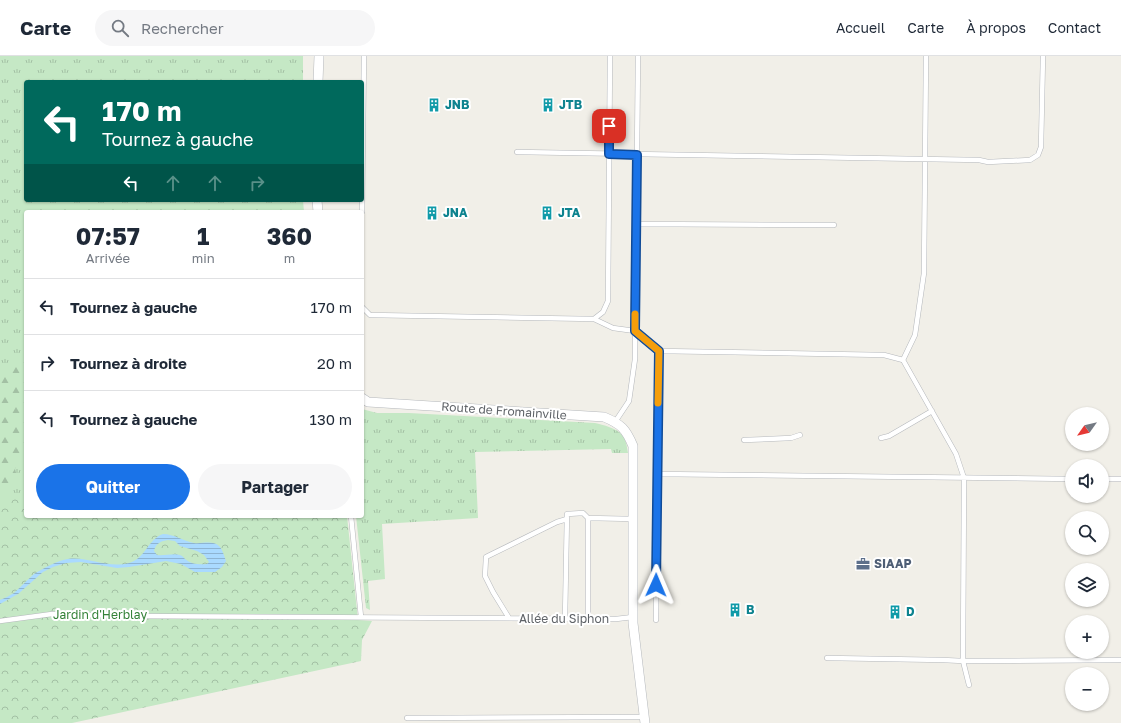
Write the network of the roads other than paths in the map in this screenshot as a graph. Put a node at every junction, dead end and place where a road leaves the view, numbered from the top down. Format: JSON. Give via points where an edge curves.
{"nodes":[{"id":1,"x":319,"y":56,"type":"edge"},
{"id":2,"x":364,"y":56,"type":"edge"},
{"id":3,"x":610,"y":56,"type":"edge"},
{"id":4,"x":638,"y":56,"type":"edge"},
{"id":5,"x":926,"y":56,"type":"edge"},
{"id":6,"x":1043,"y":56,"type":"edge"},
{"id":7,"x":318,"y":80,"type":"edge"},
{"id":8,"x":364,"y":80,"type":"edge"},
{"id":9,"x":517,"y":152,"type":"dead end"},
{"id":10,"x":609,"y":154,"type":"junction"},
{"id":11,"x":637,"y":155,"type":"junction"},
{"id":12,"x":924,"y":159,"type":"junction"},
{"id":13,"x":636,"y":224,"type":"junction"},
{"id":14,"x":834,"y":225,"type":"dead end"},
{"id":15,"x":364,"y":309,"type":"edge"},
{"id":16,"x":594,"y":319,"type":"junction"},
{"id":17,"x":635,"y":331,"type":"junction"},
{"id":18,"x":659,"y":351,"type":"junction"},
{"id":19,"x":903,"y":360,"type":"junction"},
{"id":20,"x":364,"y":399,"type":"edge"},
{"id":21,"x":932,"y":411,"type":"junction"},
{"id":22,"x":615,"y":422,"type":"junction"},
{"id":23,"x":800,"y":435,"type":"dead end"},
{"id":24,"x":881,"y":438,"type":"dead end"},
{"id":25,"x":744,"y":440,"type":"dead end"},
{"id":26,"x":657,"y":474,"type":"junction"},
{"id":27,"x":964,"y":478,"type":"junction"},
{"id":28,"x":1065,"y":479,"type":"edge"},
{"id":29,"x":1109,"y":479,"type":"edge"},
{"id":30,"x":1121,"y":480,"type":"edge"},
{"id":31,"x":351,"y":518,"type":"edge"},
{"id":32,"x":588,"y":518,"type":"junction"},
{"id":33,"x":567,"y":519,"type":"junction"},
{"id":34,"x":633,"y":519,"type":"junction"},
{"id":35,"x":361,"y":617,"type":"junction"},
{"id":36,"x":633,"y":617,"type":"junction"},
{"id":37,"x":509,"y":618,"type":"junction"},
{"id":38,"x":565,"y":619,"type":"junction"},
{"id":39,"x":588,"y":619,"type":"junction"},
{"id":40,"x":656,"y":620,"type":"dead end"},
{"id":41,"x":0,"y":621,"type":"edge"},
{"id":42,"x":827,"y":658,"type":"dead end"},
{"id":43,"x":1121,"y":660,"type":"edge"},
{"id":44,"x":963,"y":661,"type":"junction"},
{"id":45,"x":969,"y":685,"type":"dead end"},
{"id":46,"x":407,"y":718,"type":"dead end"},
{"id":47,"x":644,"y":720,"type":"edge"}],
"edges":[{"from":1,"to":7,"type":"street"},
{"from":2,"to":8,"type":"lane"},
{"from":3,"to":10,"type":"lane"},
{"from":4,"to":11,"type":"lane"},
{"from":5,"to":12,"type":"lane"},
{"from":6,"to":12,"type":"lane","via":[[1038,156],[1030,160],[988,162]]},
{"from":9,"to":10,"type":"lane"},
{"from":10,"to":11,"type":"lane"},
{"from":10,"to":16,"type":"lane","via":[[608,302],[603,312]]},
{"from":11,"to":12,"type":"lane"},
{"from":11,"to":13,"type":"lane"},
{"from":12,"to":19,"type":"lane","via":[[924,273],[915,335]]},
{"from":13,"to":14,"type":"lane"},
{"from":13,"to":17,"type":"lane"},
{"from":15,"to":16,"type":"lane","via":[[370,315]]},
{"from":16,"to":17,"type":"lane","via":[[613,328]]},
{"from":17,"to":18,"type":"lane"},
{"from":17,"to":22,"type":"lane","via":[[635,359],[629,401]]},
{"from":18,"to":19,"type":"lane","via":[[884,355]]},
{"from":18,"to":26,"type":"lane"},
{"from":19,"to":21,"type":"lane"},
{"from":20,"to":22,"type":"street","name":"Route de Fromainville","via":[[368,402],[604,417]]},
{"from":21,"to":24,"type":"lane"},
{"from":21,"to":27,"type":"lane","via":[[956,454]]},
{"from":22,"to":34,"type":"street","name":"Route de Fromainville","via":[[628,434],[633,446]]},
{"from":23,"to":25,"type":"lane","via":[[791,438]]},
{"from":26,"to":27,"type":"lane"},
{"from":26,"to":40,"type":"lane"},
{"from":27,"to":28,"type":"lane"},
{"from":27,"to":44,"type":"lane"},
{"from":29,"to":30,"type":"lane"},
{"from":31,"to":35,"type":"lane"},
{"from":32,"to":33,"type":"lane","via":[[583,513],[567,514]]},
{"from":32,"to":34,"type":"lane"},
{"from":32,"to":39,"type":"lane"},
{"from":33,"to":37,"type":"lane","via":[[486,557],[485,576]]},
{"from":33,"to":38,"type":"lane"},
{"from":34,"to":36,"type":"street"},
{"from":35,"to":37,"type":"lane","name":"Allée du Siphon"},
{"from":35,"to":41,"type":"lane","name":"Allée du Siphon","via":[[52,614]]},
{"from":36,"to":39,"type":"lane","name":"Allée du Siphon"},
{"from":36,"to":47,"type":"street"},
{"from":37,"to":38,"type":"lane","name":"Allée du Siphon"},
{"from":38,"to":39,"type":"lane","name":"Allée du Siphon"},
{"from":42,"to":44,"type":"lane"},
{"from":43,"to":44,"type":"lane"},
{"from":44,"to":45,"type":"lane"},
{"from":46,"to":47,"type":"lane"}]}
